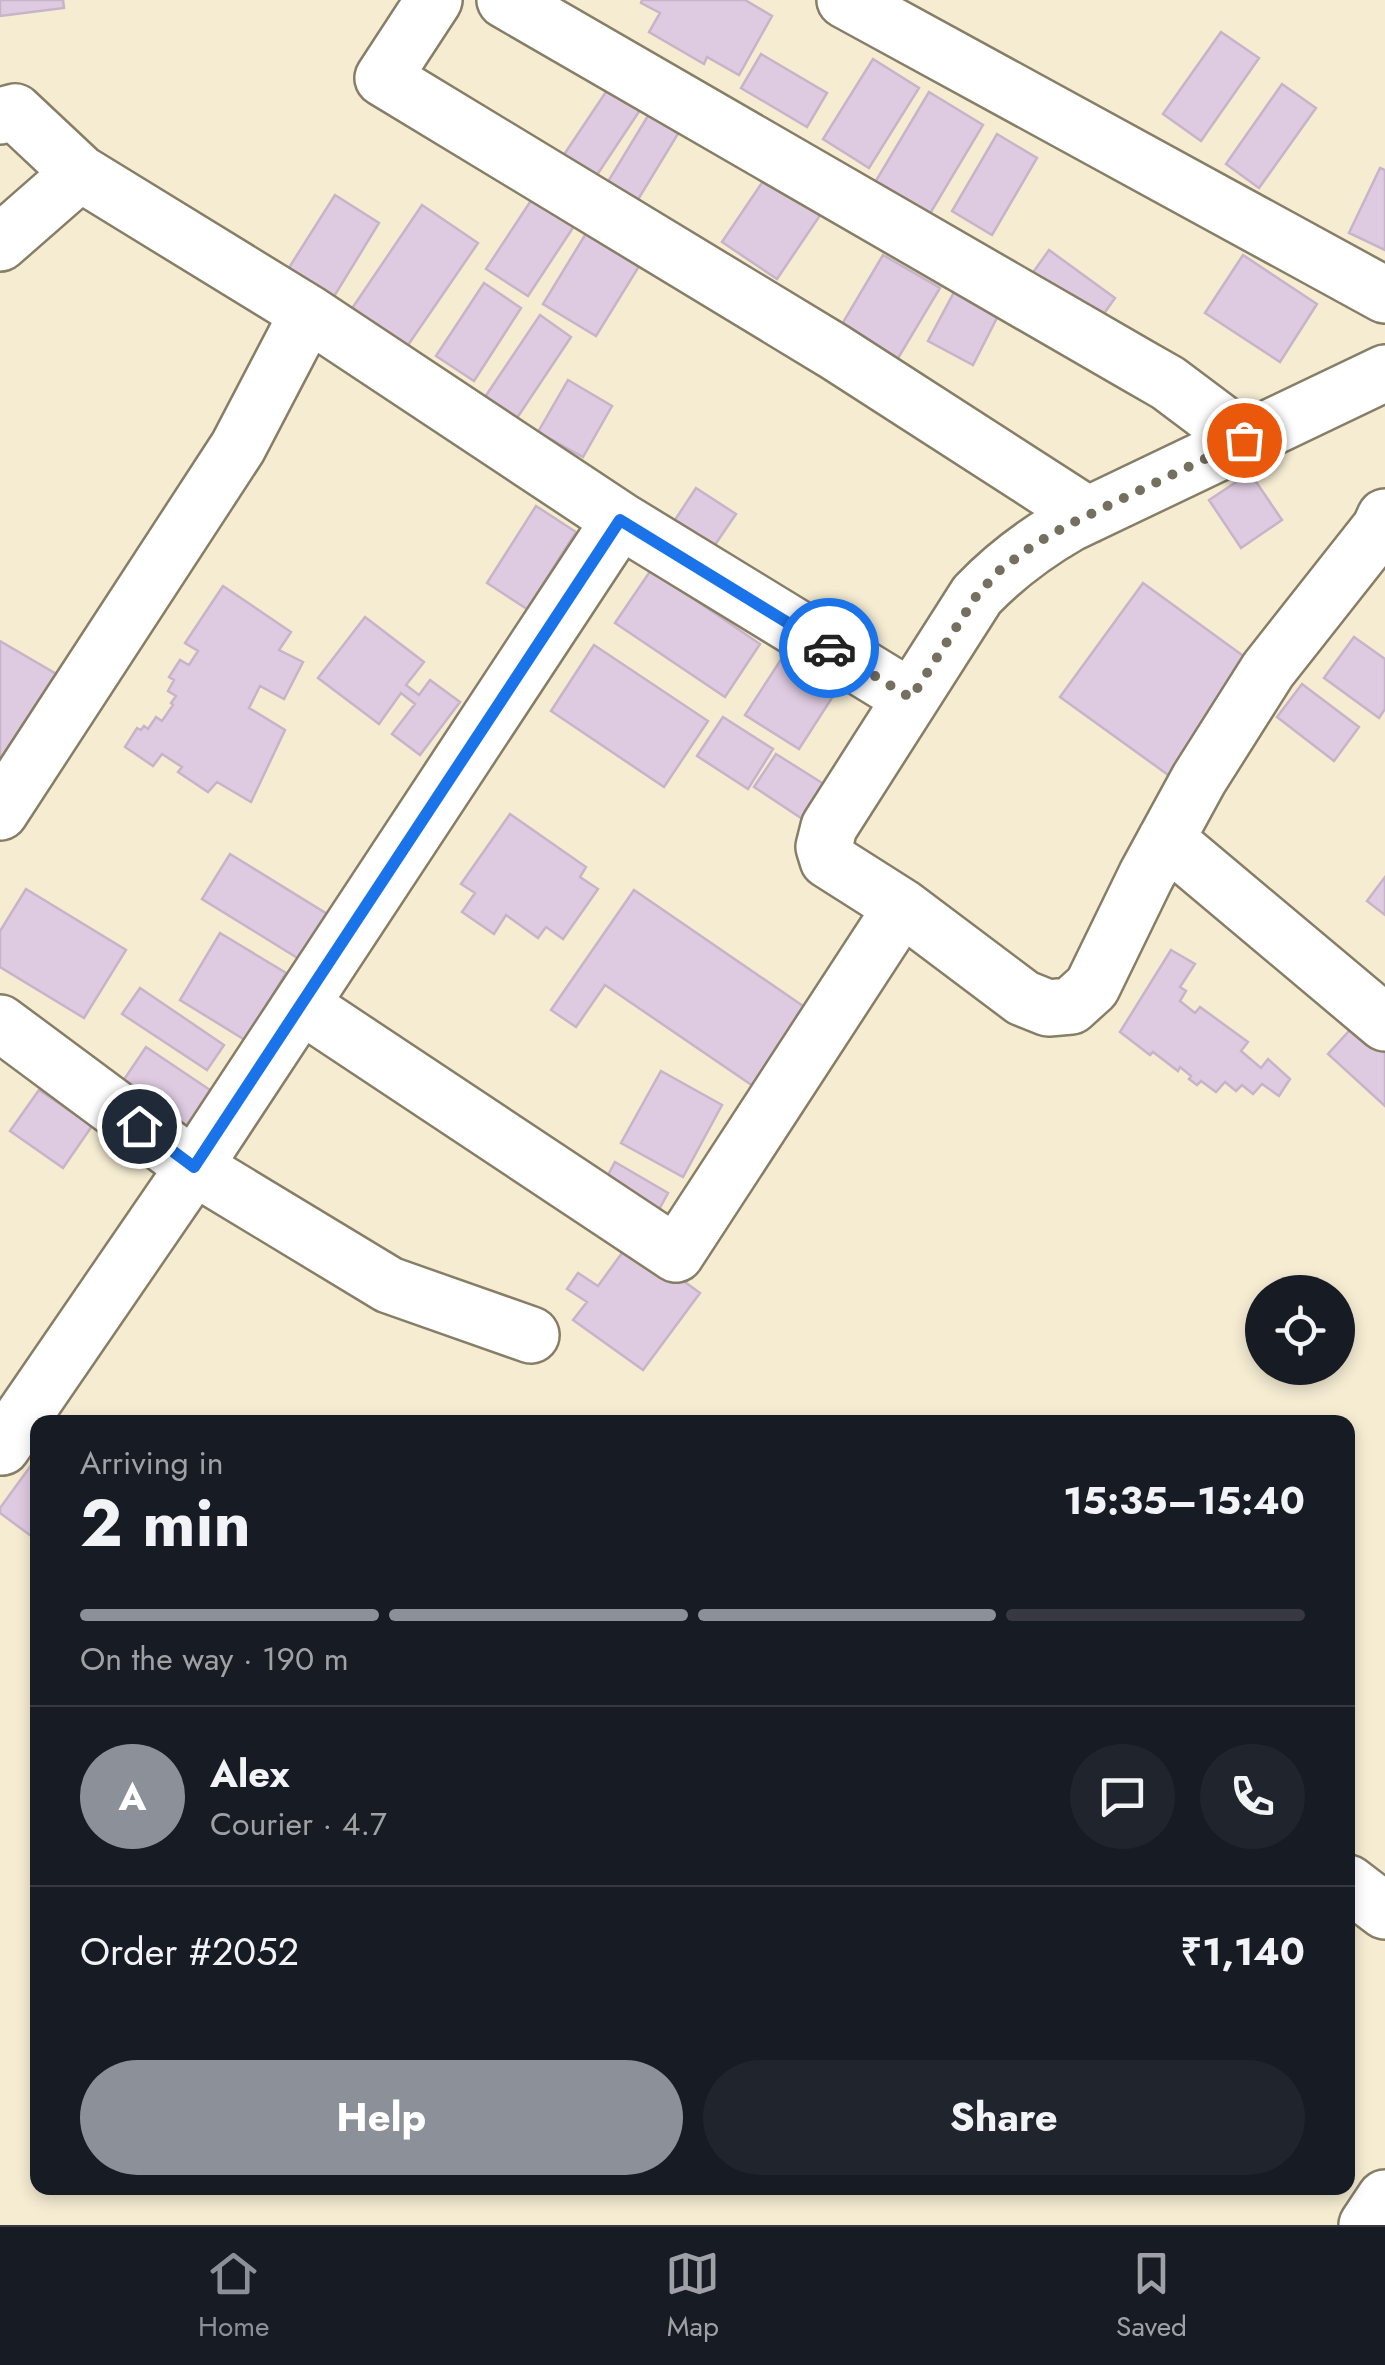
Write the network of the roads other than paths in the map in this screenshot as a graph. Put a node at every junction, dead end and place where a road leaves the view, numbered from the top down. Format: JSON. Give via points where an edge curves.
{"nodes":[{"id":1,"x":434,"y":0,"type":"edge"},
{"id":2,"x":505,"y":0,"type":"edge"},
{"id":3,"x":844,"y":0,"type":"edge"},
{"id":4,"x":0,"y":116,"type":"edge"},
{"id":5,"x":80,"y":173,"type":"junction"},
{"id":6,"x":0,"y":243,"type":"edge"},
{"id":7,"x":1385,"y":295,"type":"edge"},
{"id":8,"x":308,"y":313,"type":"junction"},
{"id":9,"x":1385,"y":373,"type":"edge"},
{"id":10,"x":1244,"y":440,"type":"junction"},
{"id":11,"x":1088,"y":514,"type":"junction"},
{"id":12,"x":620,"y":520,"type":"junction"},
{"id":13,"x":1384,"y":525,"type":"edge"},
{"id":14,"x":911,"y":698,"type":"junction"},
{"id":15,"x":0,"y":812,"type":"edge"},
{"id":16,"x":1166,"y":839,"type":"junction"},
{"id":17,"x":902,"y":907,"type":"junction"},
{"id":18,"x":300,"y":1005,"type":"junction"},
{"id":19,"x":0,"y":1022,"type":"edge"},
{"id":20,"x":1385,"y":1023,"type":"edge"},
{"id":21,"x":194,"y":1167,"type":"junction"},
{"id":22,"x":531,"y":1336,"type":"dead end"},
{"id":23,"x":2,"y":1447,"type":"edge"},
{"id":24,"x":1355,"y":1887,"type":"edge"},
{"id":25,"x":1385,"y":1911,"type":"edge"},
{"id":26,"x":1385,"y":2198,"type":"edge"},
{"id":27,"x":1366,"y":2225,"type":"edge"}],
"edges":[{"from":1,"to":11,"type":"street","via":[[383,78]]},
{"from":2,"to":10,"type":"street","via":[[1140,366]]},
{"from":3,"to":7,"type":"street"},
{"from":4,"to":5,"type":"street","via":[[15,112]]},
{"from":5,"to":6,"type":"street"},
{"from":5,"to":8,"type":"street"},
{"from":8,"to":12,"type":"street"},
{"from":8,"to":15,"type":"street","via":[[238,447]]},
{"from":9,"to":10,"type":"street"},
{"from":10,"to":11,"type":"street"},
{"from":11,"to":14,"type":"street","via":[[1000,570]]},
{"from":12,"to":14,"type":"street"},
{"from":12,"to":18,"type":"street"},
{"from":13,"to":16,"type":"street","via":[[1268,670]]},
{"from":14,"to":17,"type":"street","via":[[829,827],[824,847],[828,860]]},
{"from":16,"to":17,"type":"street","via":[[1092,986],[1071,1006],[1048,1008],[1023,998]]},
{"from":16,"to":20,"type":"street"},
{"from":17,"to":18,"type":"street","via":[[676,1254]]},
{"from":18,"to":21,"type":"street"},
{"from":19,"to":21,"type":"street"},
{"from":21,"to":22,"type":"street","via":[[390,1286]]},
{"from":21,"to":23,"type":"street"},
{"from":24,"to":25,"type":"street"},
{"from":26,"to":27,"type":"street"}]}
